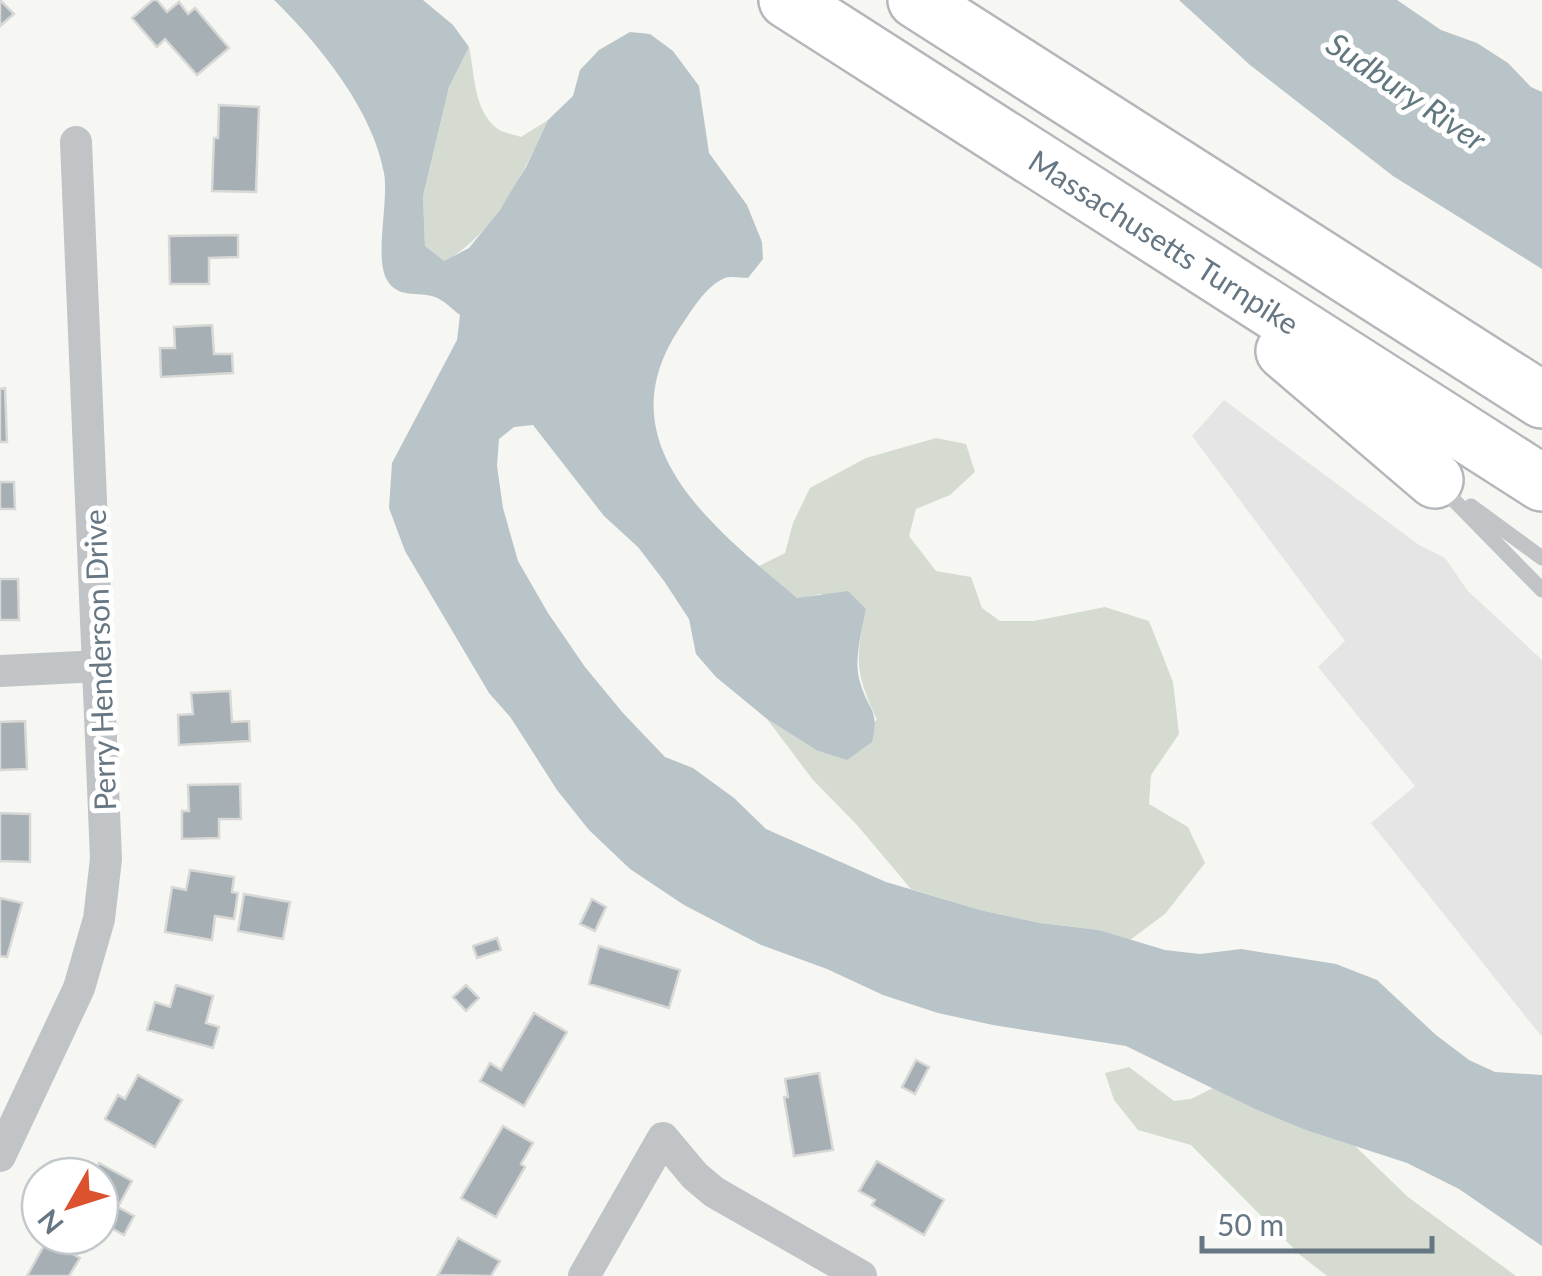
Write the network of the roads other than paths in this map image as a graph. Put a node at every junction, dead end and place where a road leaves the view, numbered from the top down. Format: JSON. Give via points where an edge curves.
{"nodes":[{"id":1,"x":787,"y":0,"type":"edge"},
{"id":2,"x":916,"y":0,"type":"edge"},
{"id":3,"x":76,"y":142,"type":"dead end"},
{"id":4,"x":1130,"y":219,"type":"junction"},
{"id":5,"x":1542,"y":400,"type":"edge"},
{"id":6,"x":1435,"y":480,"type":"junction"},
{"id":7,"x":1542,"y":483,"type":"edge"},
{"id":8,"x":1542,"y":558,"type":"edge"},
{"id":9,"x":1542,"y":590,"type":"edge"},
{"id":10,"x":100,"y":666,"type":"junction"},
{"id":11,"x":0,"y":670,"type":"edge"},
{"id":12,"x":0,"y":1156,"type":"edge"},
{"id":13,"x":584,"y":1276,"type":"edge"},
{"id":14,"x":861,"y":1276,"type":"edge"}],
"edges":[{"from":1,"to":4,"type":"highway","name":"Massachusetts Turnpike"},
{"from":2,"to":5,"type":"highway"},
{"from":3,"to":10,"type":"street","name":"Perry Henderson Drive"},
{"from":4,"to":6,"type":"highway"},
{"from":4,"to":7,"type":"highway","name":"Massachusetts Turnpike"},
{"from":6,"to":8,"type":"lane"},
{"from":6,"to":9,"type":"lane"},
{"from":10,"to":11,"type":"street"},
{"from":10,"to":12,"type":"street","name":"Perry Henderson Drive","via":[[106,859],[99,919],[80,988]]},
{"from":13,"to":14,"type":"street","via":[[663,1138],[714,1192]]}]}
